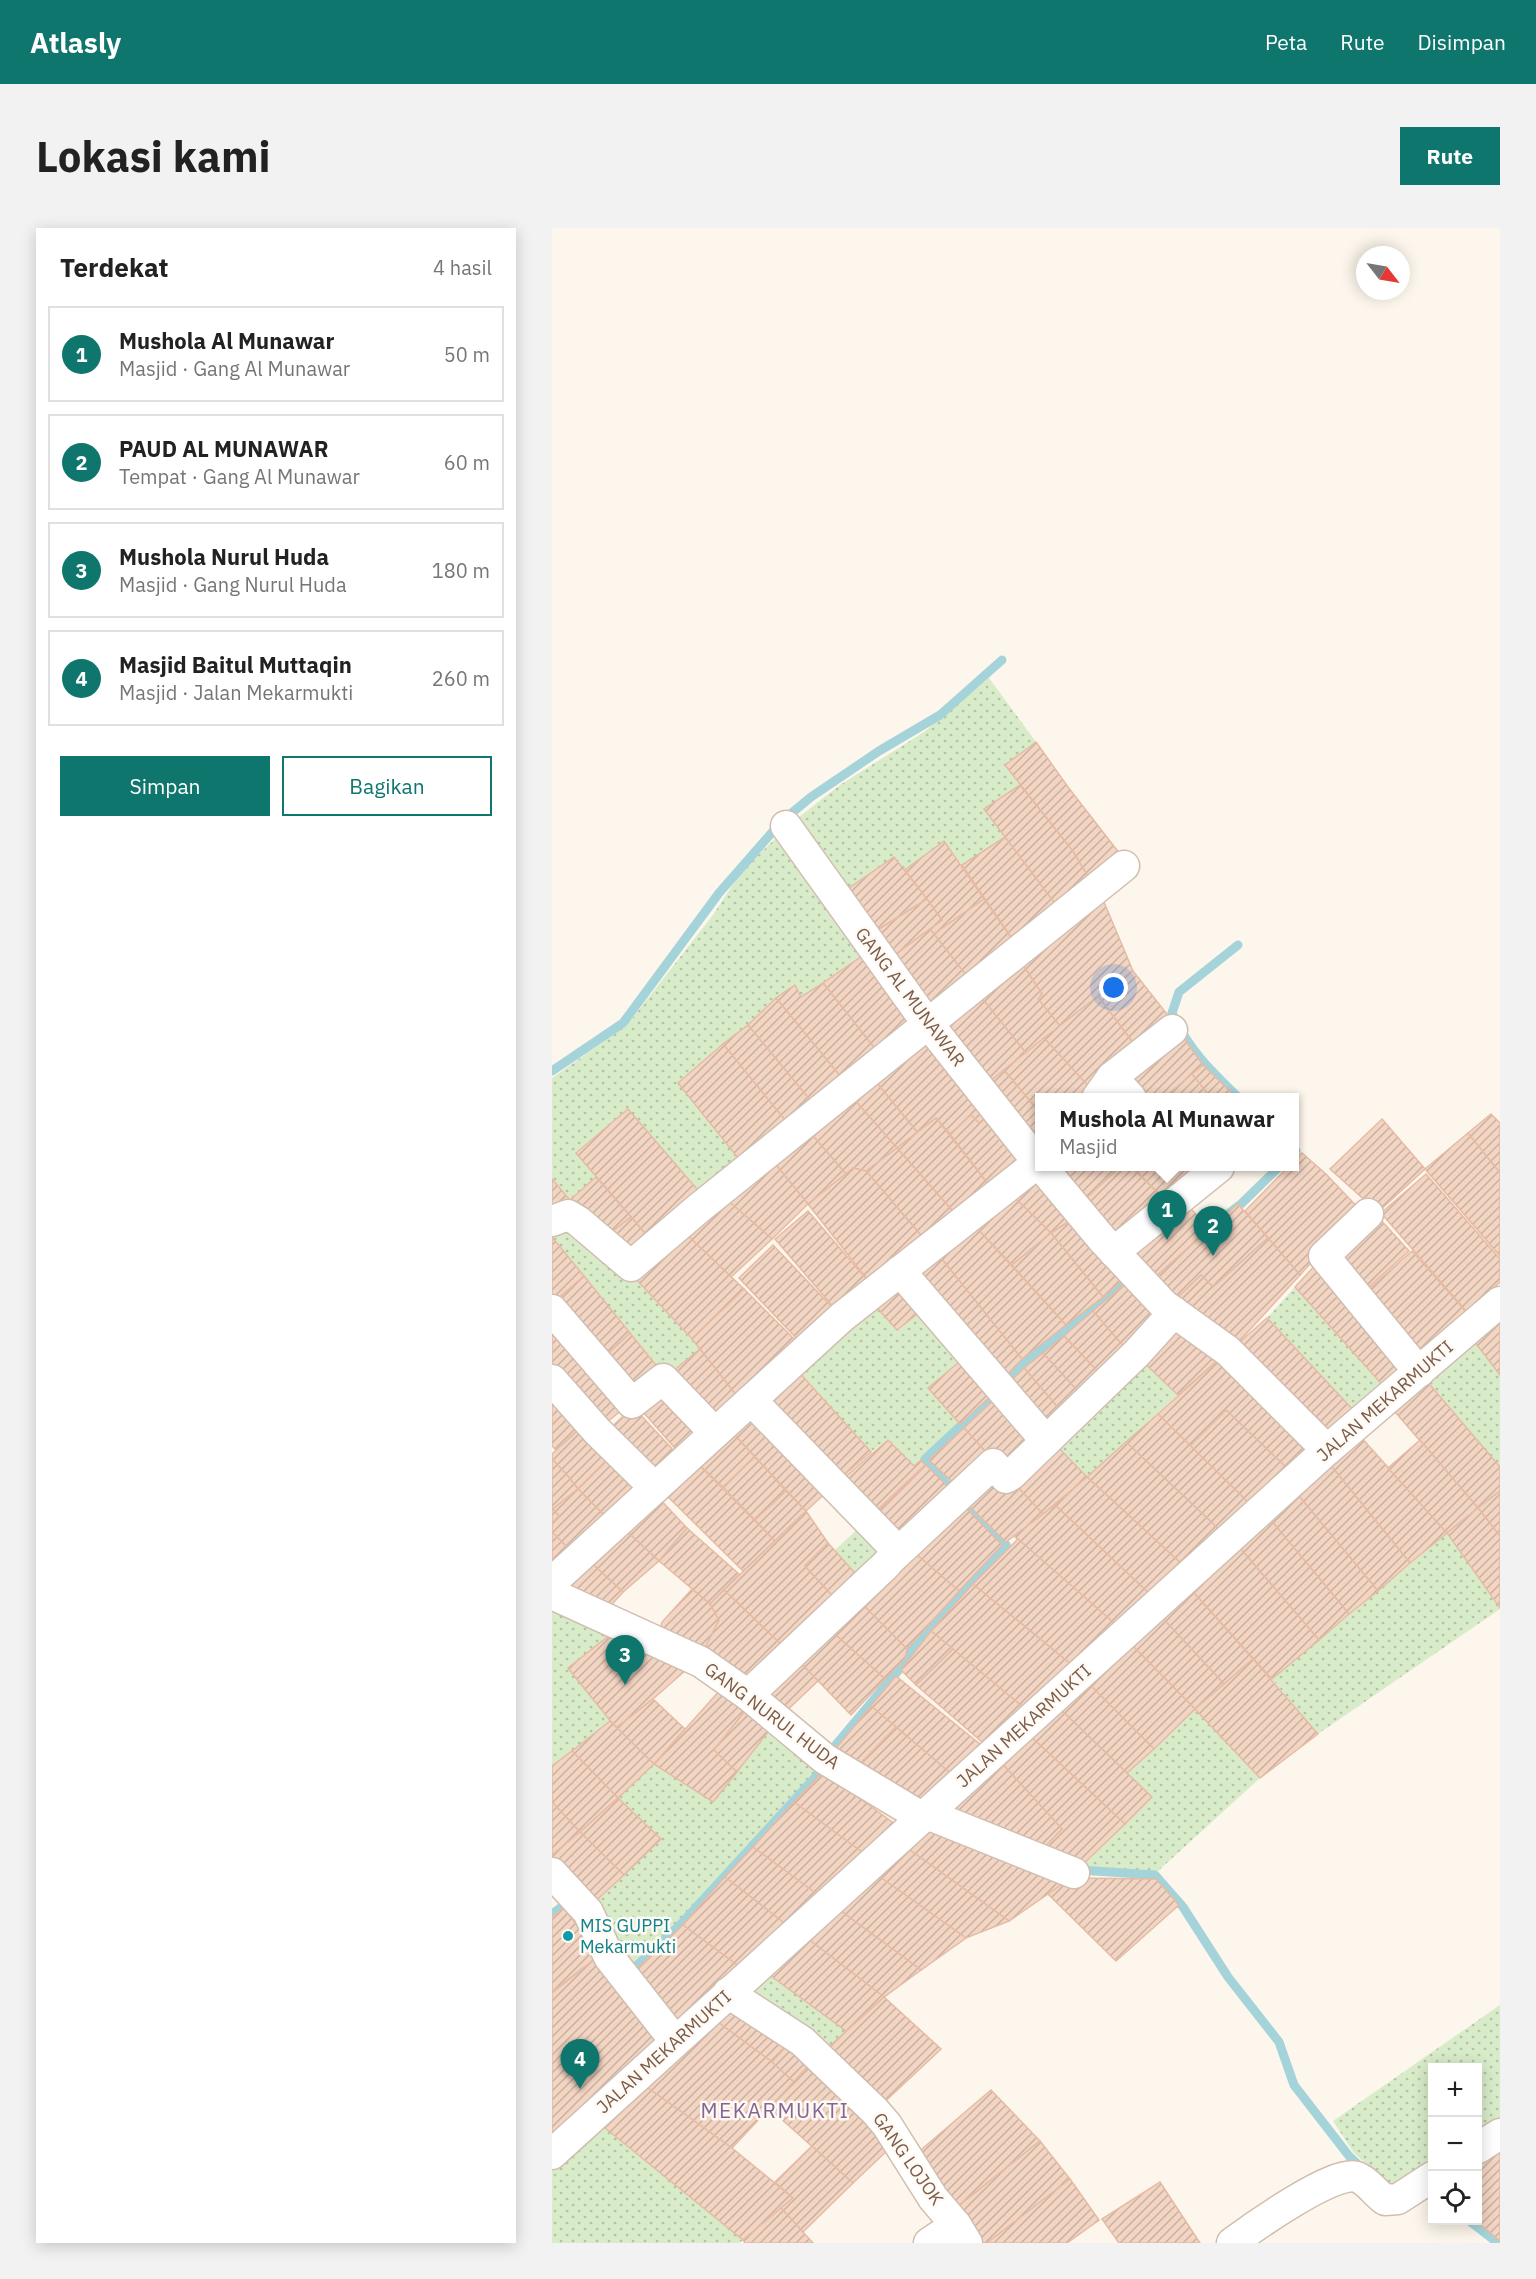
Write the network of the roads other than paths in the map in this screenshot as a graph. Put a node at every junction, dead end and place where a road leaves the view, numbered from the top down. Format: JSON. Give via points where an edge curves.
{"nodes":[{"id":1,"x":786,"y":826,"type":"dead end"},
{"id":2,"x":1124,"y":866,"type":"dead end"},
{"id":3,"x":928,"y":1024,"type":"junction"},
{"id":4,"x":1172,"y":1030,"type":"dead end"},
{"id":5,"x":1113,"y":1091,"type":"edge"},
{"id":6,"x":1035,"y":1159,"type":"edge"},
{"id":7,"x":1035,"y":1167,"type":"edge"},
{"id":8,"x":1045,"y":1171,"type":"edge"},
{"id":9,"x":1204,"y":1171,"type":"edge"},
{"id":10,"x":1368,"y":1214,"type":"dead end"},
{"id":11,"x":552,"y":1221,"type":"edge"},
{"id":12,"x":1113,"y":1252,"type":"junction"},
{"id":13,"x":900,"y":1271,"type":"junction"},
{"id":14,"x":1500,"y":1302,"type":"edge"},
{"id":15,"x":552,"y":1310,"type":"edge"},
{"id":16,"x":1174,"y":1312,"type":"junction"},
{"id":17,"x":1419,"y":1372,"type":"junction"},
{"id":18,"x":552,"y":1380,"type":"edge"},
{"id":19,"x":751,"y":1400,"type":"junction"},
{"id":20,"x":715,"y":1433,"type":"junction"},
{"id":21,"x":1047,"y":1441,"type":"junction"},
{"id":22,"x":1327,"y":1450,"type":"junction"},
{"id":23,"x":655,"y":1488,"type":"junction"},
{"id":24,"x":893,"y":1557,"type":"junction"},
{"id":25,"x":552,"y":1582,"type":"edge"},
{"id":26,"x":552,"y":1594,"type":"edge"},
{"id":27,"x":748,"y":1695,"type":"junction"},
{"id":28,"x":925,"y":1816,"type":"junction"},
{"id":29,"x":552,"y":1873,"type":"edge"},
{"id":30,"x":1074,"y":1873,"type":"dead end"},
{"id":31,"x":728,"y":1993,"type":"junction"},
{"id":32,"x":675,"y":2041,"type":"junction"},
{"id":33,"x":1500,"y":2134,"type":"edge"},
{"id":34,"x":1482,"y":2145,"type":"edge"},
{"id":35,"x":552,"y":2154,"type":"edge"},
{"id":36,"x":1428,"y":2180,"type":"edge"},
{"id":37,"x":961,"y":2234,"type":"edge"},
{"id":38,"x":929,"y":2243,"type":"edge"},
{"id":39,"x":1232,"y":2243,"type":"edge"}],
"edges":[{"from":1,"to":3,"type":"street","name":"GANG AL MUNAWAR"},
{"from":2,"to":3,"type":"street"},
{"from":3,"to":6,"type":"street","name":"GANG AL MUNAWAR"},
{"from":3,"to":11,"type":"street","via":[[631,1266],[568,1215]]},
{"from":4,"to":5,"type":"street"},
{"from":7,"to":13,"type":"street"},
{"from":8,"to":12,"type":"street","name":"GANG AL MUNAWAR"},
{"from":9,"to":12,"type":"street"},
{"from":10,"to":17,"type":"street","via":[[1324,1256]]},
{"from":12,"to":16,"type":"street","name":"GANG AL MUNAWAR"},
{"from":13,"to":19,"type":"street","via":[[842,1317]]},
{"from":13,"to":21,"type":"street"},
{"from":14,"to":17,"type":"street","name":"JALAN MEKARMUKTI"},
{"from":15,"to":20,"type":"street","via":[[632,1403],[663,1379]]},
{"from":16,"to":21,"type":"street"},
{"from":16,"to":22,"type":"street","name":"GANG AL MUNAWAR","via":[[1228,1351]]},
{"from":17,"to":22,"type":"street","name":"JALAN MEKARMUKTI"},
{"from":18,"to":23,"type":"street"},
{"from":19,"to":20,"type":"street"},
{"from":19,"to":24,"type":"street","via":[[891,1544]]},
{"from":20,"to":23,"type":"street"},
{"from":21,"to":24,"type":"street","via":[[1006,1478],[993,1464]]},
{"from":22,"to":28,"type":"street","name":"JALAN MEKARMUKTI"},
{"from":23,"to":25,"type":"street"},
{"from":24,"to":27,"type":"street"},
{"from":26,"to":27,"type":"street","name":"GANG NURUL HUDA","via":[[701,1662]]},
{"from":27,"to":28,"type":"street","name":"GANG NURUL HUDA","via":[[825,1759]]},
{"from":28,"to":30,"type":"street","name":"GANG NURUL HUDA"},
{"from":28,"to":31,"type":"street","name":"JALAN MEKARMUKTI"},
{"from":29,"to":32,"type":"street","via":[[588,1912],[609,1957]]},
{"from":31,"to":32,"type":"street","name":"JALAN MEKARMUKTI"},
{"from":31,"to":37,"type":"street","name":"GANG LOJOK","via":[[802,2041],[875,2111]]},
{"from":32,"to":35,"type":"street","name":"JALAN MEKARMUKTI"},
{"from":33,"to":34,"type":"street"},
{"from":36,"to":39,"type":"street","via":[[1398,2199],[1385,2200],[1358,2177],[1336,2178]]},
{"from":37,"to":38,"type":"street"}]}
